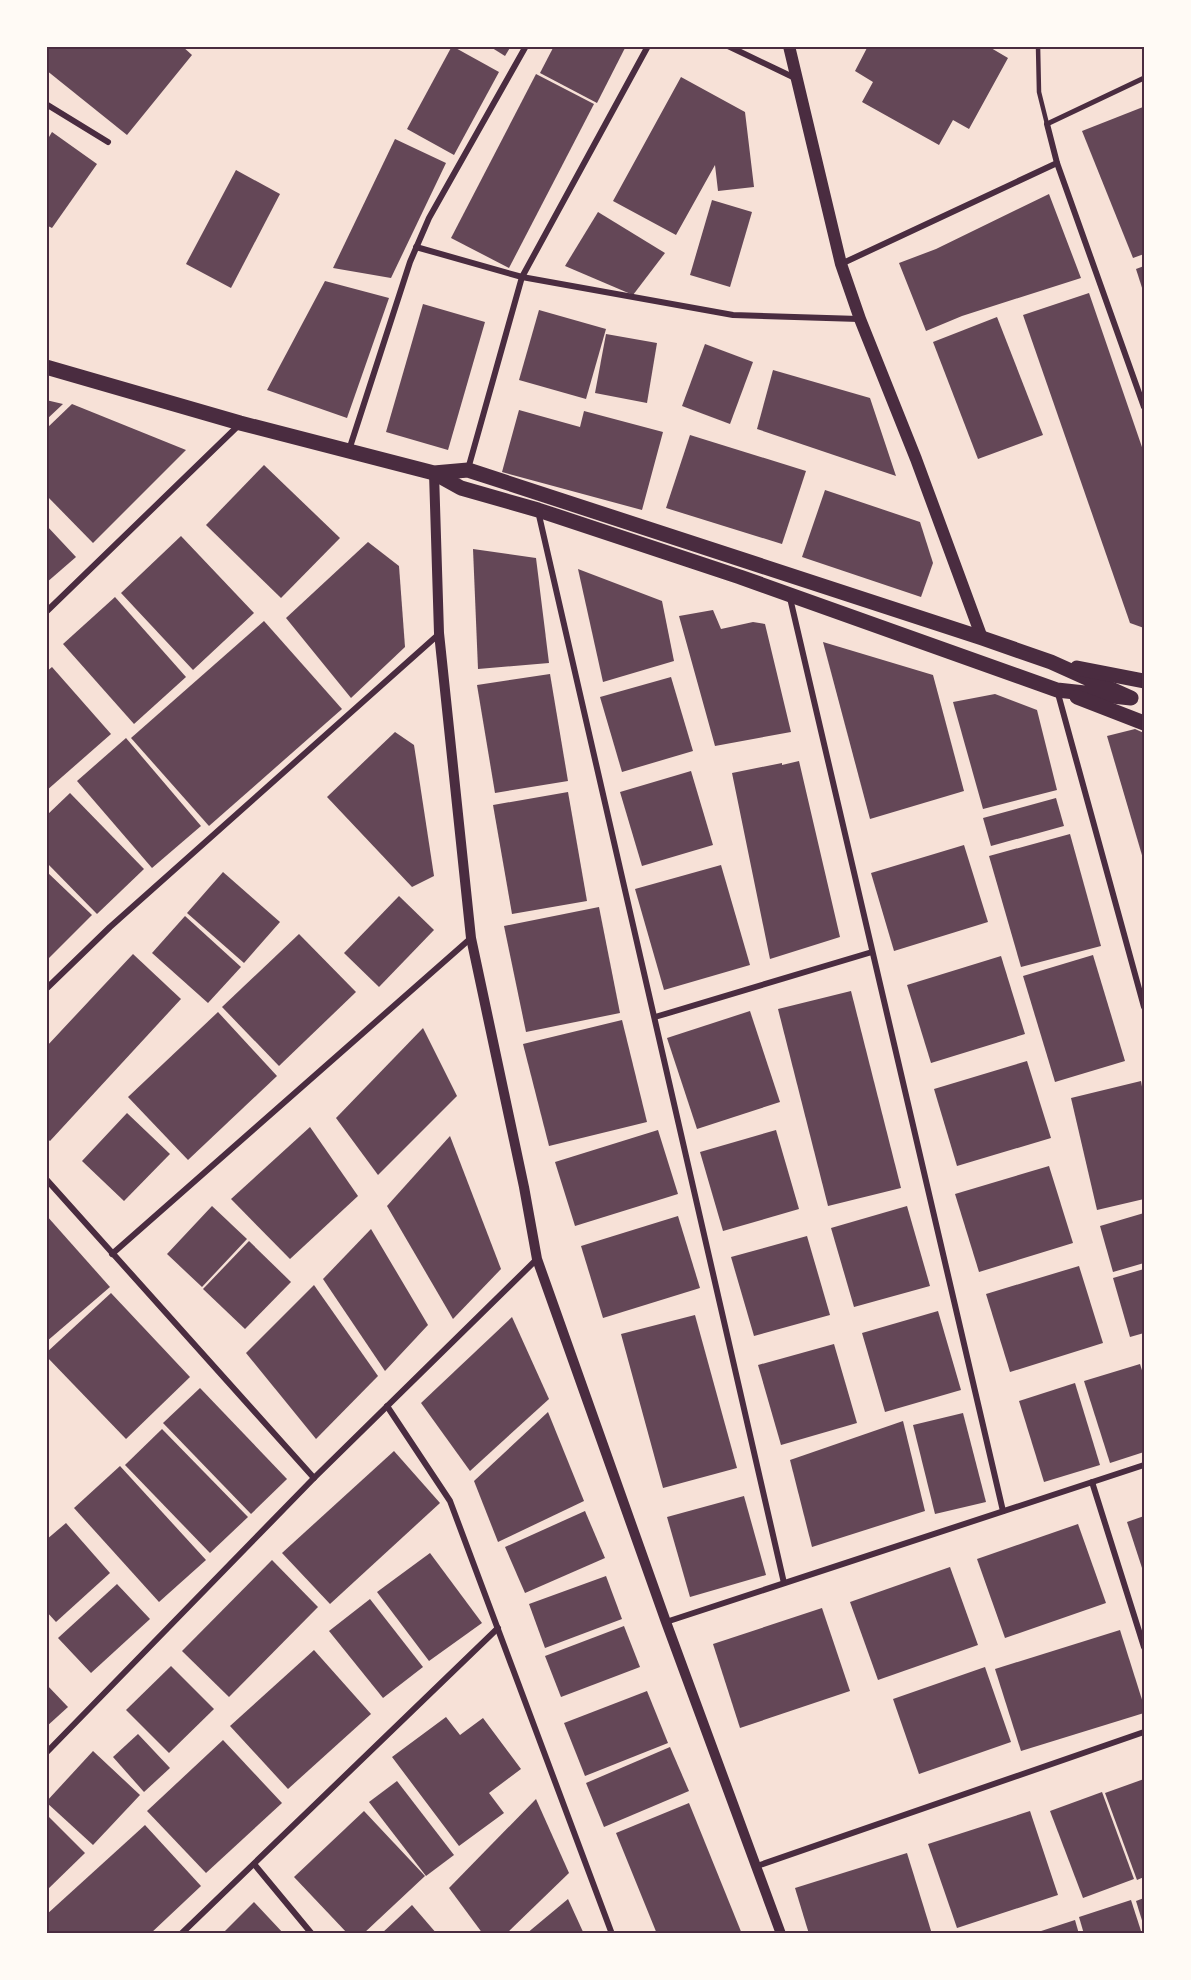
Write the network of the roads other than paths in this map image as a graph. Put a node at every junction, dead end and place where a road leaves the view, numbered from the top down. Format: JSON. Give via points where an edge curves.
{"nodes":[{"id":1,"x":526,"y":46,"type":"edge"},
{"id":2,"x":648,"y":46,"type":"edge"},
{"id":3,"x":728,"y":46,"type":"edge"},
{"id":4,"x":789,"y":46,"type":"edge"},
{"id":5,"x":1038,"y":46,"type":"edge"},
{"id":6,"x":1144,"y":78,"type":"edge"},
{"id":7,"x":797,"y":79,"type":"junction"},
{"id":8,"x":46,"y":104,"type":"edge"},
{"id":9,"x":1047,"y":124,"type":"junction"},
{"id":10,"x":108,"y":142,"type":"dead end"},
{"id":11,"x":1057,"y":163,"type":"junction"},
{"id":12,"x":416,"y":248,"type":"junction"},
{"id":13,"x":841,"y":264,"type":"junction"},
{"id":14,"x":522,"y":278,"type":"junction"},
{"id":15,"x":860,"y":319,"type":"junction"},
{"id":16,"x":46,"y":367,"type":"edge"},
{"id":17,"x":1144,"y":407,"type":"edge"},
{"id":18,"x":240,"y":423,"type":"junction"},
{"id":19,"x":349,"y":450,"type":"junction"},
{"id":20,"x":468,"y":470,"type":"junction"},
{"id":21,"x":434,"y":473,"type":"junction"},
{"id":22,"x":538,"y":510,"type":"junction"},
{"id":23,"x":789,"y":594,"type":"junction"},
{"id":24,"x":46,"y":612,"type":"edge"},
{"id":25,"x":439,"y":633,"type":"junction"},
{"id":26,"x":982,"y":638,"type":"junction"},
{"id":27,"x":1057,"y":665,"type":"junction"},
{"id":28,"x":1144,"y":681,"type":"edge"},
{"id":29,"x":1057,"y":690,"type":"junction"},
{"id":30,"x":1138,"y":700,"type":"edge"},
{"id":31,"x":1144,"y":723,"type":"edge"},
{"id":32,"x":471,"y":938,"type":"junction"},
{"id":33,"x":872,"y":952,"type":"junction"},
{"id":34,"x":46,"y":989,"type":"edge"},
{"id":35,"x":1144,"y":1006,"type":"edge"},
{"id":36,"x":655,"y":1017,"type":"junction"},
{"id":37,"x":46,"y":1179,"type":"edge"},
{"id":38,"x":112,"y":1254,"type":"junction"},
{"id":39,"x":537,"y":1259,"type":"junction"},
{"id":40,"x":387,"y":1406,"type":"junction"},
{"id":41,"x":1144,"y":1465,"type":"edge"},
{"id":42,"x":314,"y":1478,"type":"junction"},
{"id":43,"x":1092,"y":1482,"type":"junction"},
{"id":44,"x":1003,"y":1511,"type":"junction"},
{"id":45,"x":784,"y":1583,"type":"junction"},
{"id":46,"x":666,"y":1622,"type":"junction"},
{"id":47,"x":498,"y":1628,"type":"junction"},
{"id":48,"x":1144,"y":1647,"type":"edge"},
{"id":49,"x":1144,"y":1732,"type":"edge"},
{"id":50,"x":46,"y":1752,"type":"edge"},
{"id":51,"x":254,"y":1864,"type":"junction"},
{"id":52,"x":757,"y":1866,"type":"junction"},
{"id":53,"x":181,"y":1934,"type":"edge"},
{"id":54,"x":312,"y":1934,"type":"edge"},
{"id":55,"x":612,"y":1934,"type":"edge"},
{"id":56,"x":781,"y":1934,"type":"edge"}],
"edges":[{"from":1,"to":12,"type":"street"},
{"from":2,"to":14,"type":"street"},
{"from":3,"to":7,"type":"street"},
{"from":4,"to":7,"type":"main road"},
{"from":5,"to":9,"type":"lane","via":[[1039,92]]},
{"from":6,"to":9,"type":"street"},
{"from":7,"to":13,"type":"main road"},
{"from":8,"to":10,"type":"street"},
{"from":9,"to":11,"type":"street"},
{"from":11,"to":13,"type":"street"},
{"from":11,"to":17,"type":"street"},
{"from":12,"to":14,"type":"street"},
{"from":12,"to":19,"type":"street"},
{"from":13,"to":15,"type":"main road"},
{"from":14,"to":15,"type":"street","via":[[733,315]]},
{"from":14,"to":20,"type":"street"},
{"from":15,"to":26,"type":"main road"},
{"from":16,"to":18,"type":"main road"},
{"from":18,"to":19,"type":"main road"},
{"from":18,"to":24,"type":"street"},
{"from":19,"to":21,"type":"main road"},
{"from":20,"to":21,"type":"main road"},
{"from":20,"to":26,"type":"main road"},
{"from":21,"to":22,"type":"main road","via":[[461,488]]},
{"from":21,"to":25,"type":"street"},
{"from":22,"to":23,"type":"main road"},
{"from":22,"to":36,"type":"street"},
{"from":23,"to":29,"type":"main road"},
{"from":23,"to":33,"type":"street"},
{"from":25,"to":32,"type":"street"},
{"from":25,"to":34,"type":"street"},
{"from":26,"to":27,"type":"main road"},
{"from":27,"to":28,"type":"main road"},
{"from":27,"to":30,"type":"main road"},
{"from":29,"to":30,"type":"main road"},
{"from":29,"to":31,"type":"main road"},
{"from":29,"to":35,"type":"street"},
{"from":32,"to":38,"type":"street"},
{"from":32,"to":39,"type":"street"},
{"from":33,"to":36,"type":"street"},
{"from":33,"to":44,"type":"street"},
{"from":36,"to":45,"type":"street"},
{"from":37,"to":38,"type":"street"},
{"from":38,"to":42,"type":"street"},
{"from":39,"to":40,"type":"street"},
{"from":39,"to":46,"type":"street"},
{"from":40,"to":42,"type":"street"},
{"from":40,"to":47,"type":"street","via":[[450,1501]]},
{"from":41,"to":43,"type":"street"},
{"from":42,"to":50,"type":"street"},
{"from":43,"to":44,"type":"street"},
{"from":43,"to":48,"type":"street"},
{"from":44,"to":45,"type":"street"},
{"from":45,"to":46,"type":"street"},
{"from":46,"to":52,"type":"street"},
{"from":47,"to":51,"type":"street"},
{"from":47,"to":55,"type":"street"},
{"from":49,"to":52,"type":"street"},
{"from":51,"to":53,"type":"street"},
{"from":51,"to":54,"type":"street"},
{"from":52,"to":56,"type":"street"}]}
